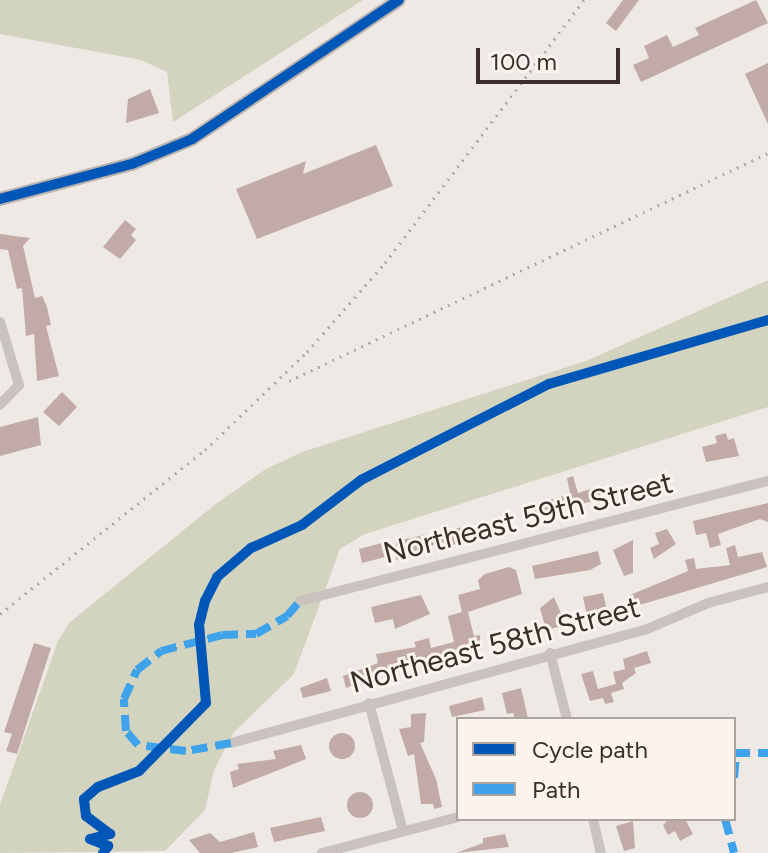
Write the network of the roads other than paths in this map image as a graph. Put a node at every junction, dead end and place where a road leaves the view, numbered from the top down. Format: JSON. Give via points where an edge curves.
{"nodes":[{"id":1,"x":399,"y":0,"type":"edge"},
{"id":2,"x":0,"y":199,"type":"edge"},
{"id":3,"x":0,"y":322,"type":"edge"},
{"id":4,"x":0,"y":405,"type":"edge"},
{"id":5,"x":768,"y":481,"type":"edge"},
{"id":6,"x":768,"y":587,"type":"edge"},
{"id":7,"x":300,"y":601,"type":"dead end"},
{"id":8,"x":550,"y":653,"type":"junction"},
{"id":9,"x":369,"y":703,"type":"junction"},
{"id":10,"x":566,"y":717,"type":"edge"},
{"id":11,"x":231,"y":743,"type":"dead end"},
{"id":12,"x":456,"y":818,"type":"edge"},
{"id":13,"x":593,"y":821,"type":"edge"},
{"id":14,"x":403,"y":831,"type":"junction"},
{"id":15,"x":322,"y":853,"type":"edge"},
{"id":16,"x":601,"y":853,"type":"edge"}],
"edges":[{"from":1,"to":2,"type":"main road","via":[[192,139],[132,164]]},
{"from":3,"to":4,"type":"street","via":[[19,385]]},
{"from":5,"to":7,"type":"street","name":"Northeast 59th Street"},
{"from":6,"to":8,"type":"street","name":"Northeast 58th Street","via":[[708,603],[645,630]]},
{"from":8,"to":9,"type":"street","name":"Northeast 58th Street"},
{"from":8,"to":10,"type":"street"},
{"from":9,"to":11,"type":"street","name":"Northeast 58th Street"},
{"from":9,"to":14,"type":"street"},
{"from":12,"to":14,"type":"street"},
{"from":13,"to":16,"type":"street"},
{"from":14,"to":15,"type":"street"}]}
